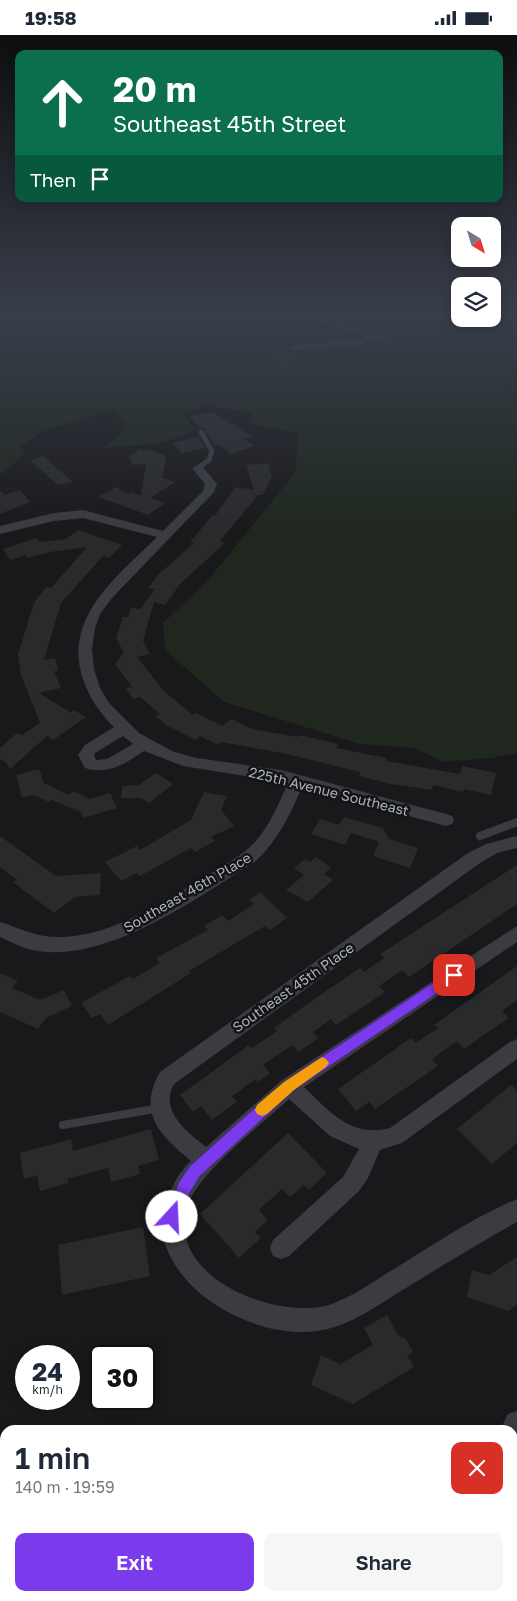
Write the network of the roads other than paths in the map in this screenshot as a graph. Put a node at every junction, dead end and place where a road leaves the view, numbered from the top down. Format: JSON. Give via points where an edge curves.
{"nodes":[{"id":1,"x":200,"y":432,"type":"dead end"},
{"id":2,"x":198,"y":468,"type":"joint"},
{"id":3,"x":0,"y":530,"type":"edge"},
{"id":4,"x":165,"y":535,"type":"junction"},
{"id":5,"x":124,"y":728,"type":"junction"},
{"id":6,"x":144,"y":744,"type":"junction"},
{"id":7,"x":297,"y":780,"type":"junction"},
{"id":8,"x":446,"y":820,"type":"dead end"},
{"id":9,"x":517,"y":822,"type":"edge"},
{"id":10,"x":480,"y":836,"type":"dead end"},
{"id":11,"x":512,"y":842,"type":"edge"},
{"id":12,"x":0,"y":929,"type":"edge"},
{"id":13,"x":517,"y":933,"type":"edge"},
{"id":14,"x":517,"y":1048,"type":"edge"},
{"id":15,"x":289,"y":1086,"type":"junction"},
{"id":16,"x":160,"y":1108,"type":"junction"},
{"id":17,"x":63,"y":1125,"type":"dead end"},
{"id":18,"x":373,"y":1142,"type":"junction"},
{"id":19,"x":206,"y":1160,"type":"junction"},
{"id":20,"x":517,"y":1209,"type":"edge"},
{"id":21,"x":281,"y":1248,"type":"dead end"}],
"edges":[{"from":1,"to":2,"type":"lane","via":[[212,451],[209,460]]},
{"from":2,"to":4,"type":"street","name":"225th Avenue Southeast","via":[[208,478],[210,488]]},
{"from":3,"to":4,"type":"street","via":[[54,517],[83,514]]},
{"from":4,"to":5,"type":"street","name":"225th Avenue Southeast","via":[[107,595],[88,628],[86,670],[95,693]]},
{"from":5,"to":6,"type":"street","name":"225th Avenue Southeast"},
{"from":5,"to":6,"type":"street","via":[[90,749],[86,755],[90,764],[97,767],[113,763]]},
{"from":6,"to":7,"type":"street","name":"225th Avenue Southeast","via":[[189,762]]},
{"from":7,"to":8,"type":"street","name":"225th Avenue Southeast"},
{"from":7,"to":12,"type":"street","name":"Southeast 46th Place","via":[[276,827],[261,848],[135,924],[112,935],[71,944],[36,943]]},
{"from":9,"to":10,"type":"lane"},
{"from":11,"to":16,"type":"street","name":"Southeast 45th Place","via":[[474,858],[176,1069],[162,1083]]},
{"from":13,"to":15,"type":"street"},
{"from":14,"to":18,"type":"street","via":[[395,1136]]},
{"from":15,"to":18,"type":"street","via":[[342,1133],[357,1140]]},
{"from":15,"to":19,"type":"street"},
{"from":16,"to":17,"type":"lane"},
{"from":16,"to":19,"type":"street","via":[[169,1127]]},
{"from":18,"to":21,"type":"street","via":[[351,1184]]},
{"from":19,"to":20,"type":"street","via":[[195,1171],[172,1217],[177,1249],[198,1278],[215,1292],[246,1308],[276,1318],[318,1319],[355,1305]]}]}
